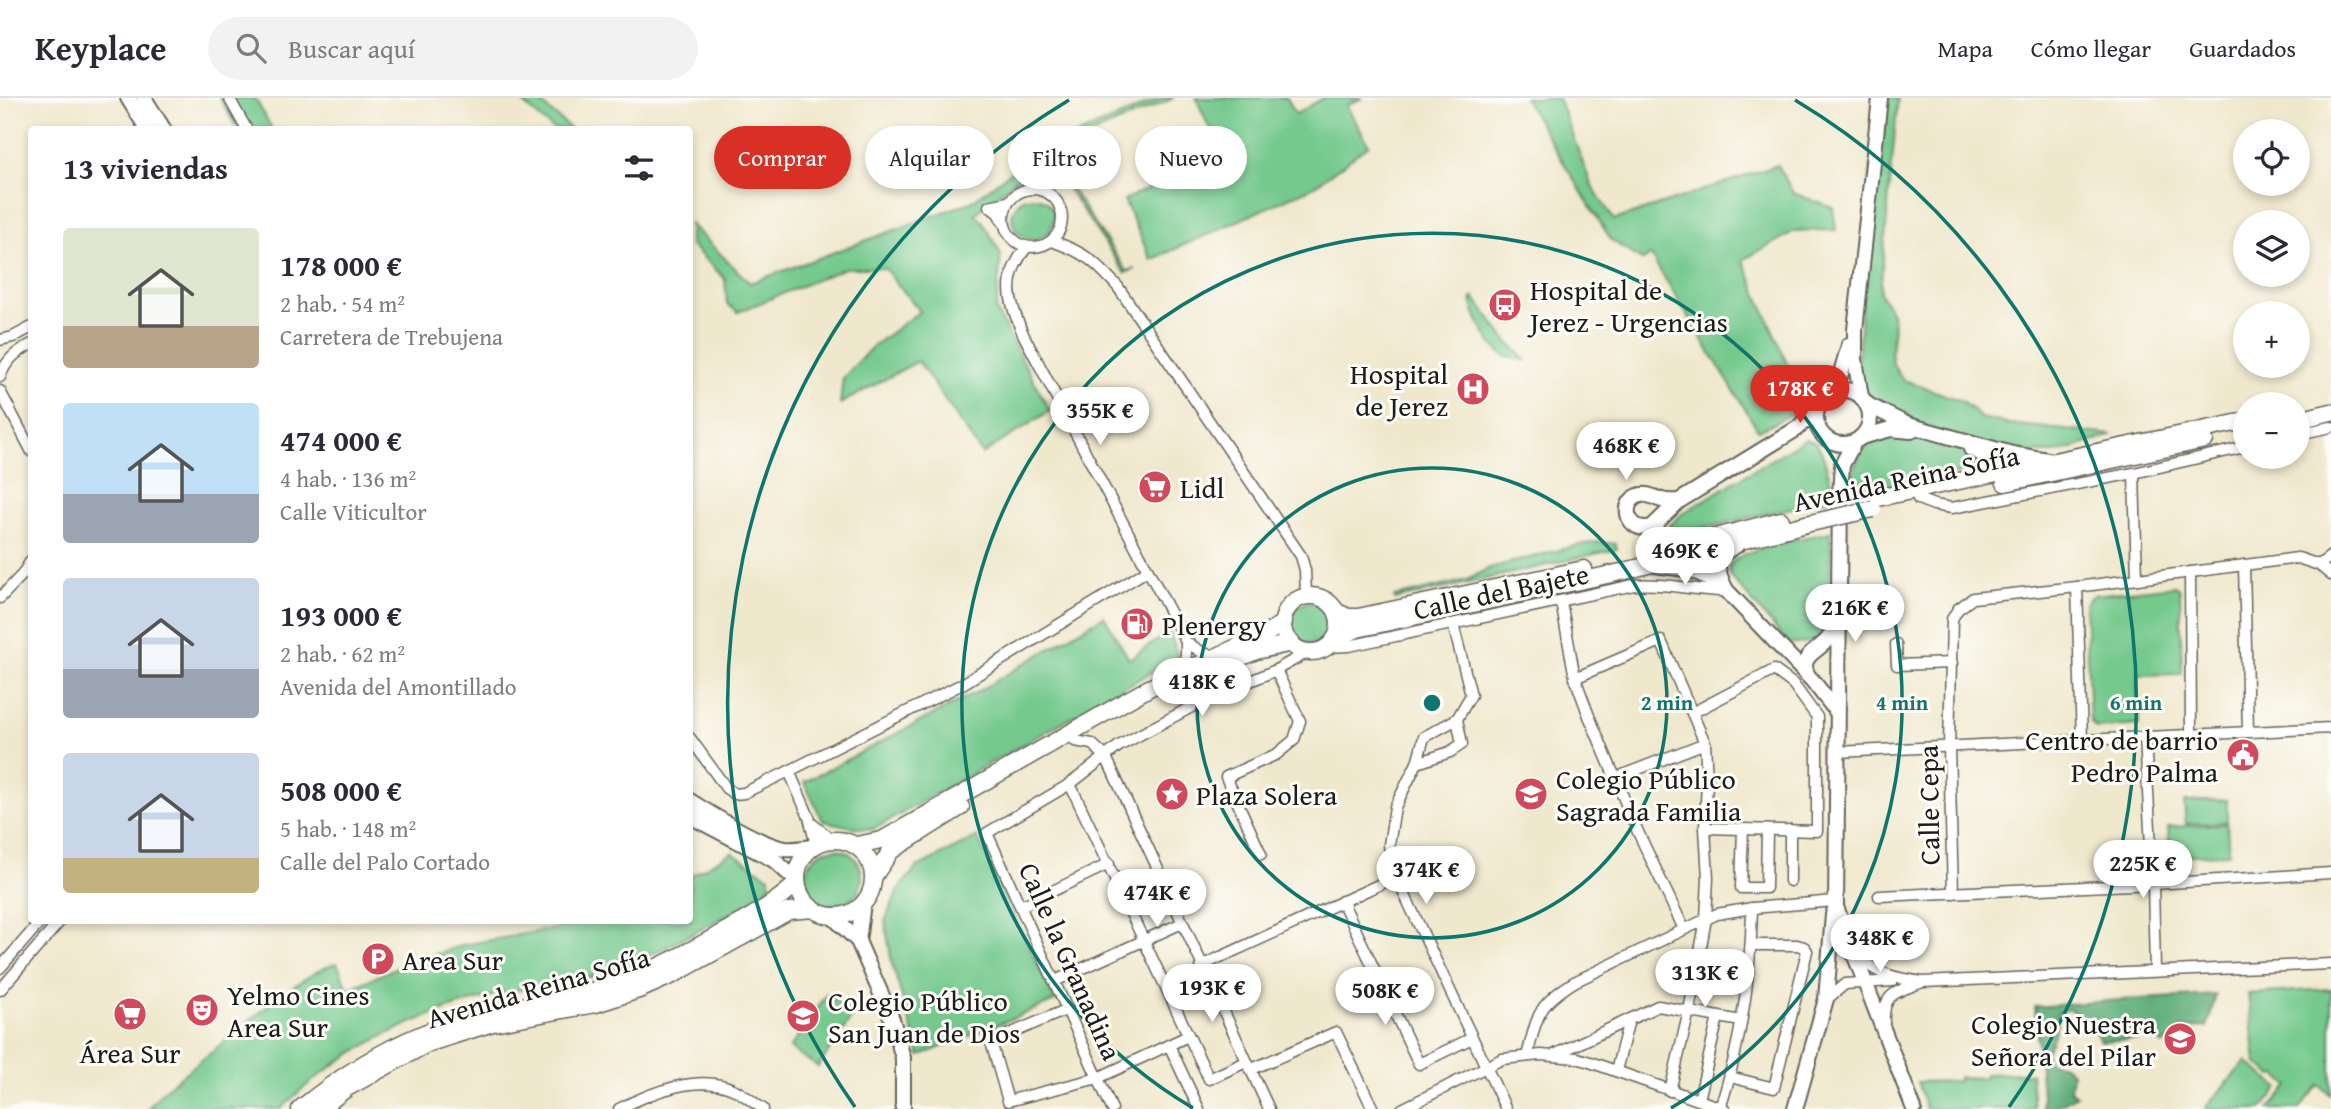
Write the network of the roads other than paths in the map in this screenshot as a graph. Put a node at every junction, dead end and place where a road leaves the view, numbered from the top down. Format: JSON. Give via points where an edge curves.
{"nodes":[{"id":1,"x":128,"y":98,"type":"edge"},
{"id":2,"x":144,"y":98,"type":"edge"},
{"id":3,"x":229,"y":98,"type":"edge"},
{"id":4,"x":1880,"y":98,"type":"edge"},
{"id":5,"x":146,"y":126,"type":"edge"},
{"id":6,"x":162,"y":126,"type":"edge"},
{"id":7,"x":245,"y":126,"type":"edge"},
{"id":8,"x":1008,"y":202,"type":"junction"},
{"id":9,"x":1003,"y":223,"type":"junction"},
{"id":10,"x":1052,"y":241,"type":"junction"},
{"id":11,"x":1027,"y":247,"type":"junction"},
{"id":12,"x":28,"y":329,"type":"edge"},
{"id":13,"x":1855,"y":330,"type":"junction"},
{"id":14,"x":0,"y":340,"type":"edge"},
{"id":15,"x":28,"y":346,"type":"edge"},
{"id":16,"x":0,"y":377,"type":"edge"},
{"id":17,"x":0,"y":391,"type":"edge"},
{"id":18,"x":1828,"y":395,"type":"junction"},
{"id":19,"x":1863,"y":401,"type":"junction"},
{"id":20,"x":2331,"y":402,"type":"edge"},
{"id":21,"x":2310,"y":407,"type":"edge"},
{"id":22,"x":1817,"y":409,"type":"junction"},
{"id":23,"x":2331,"y":412,"type":"edge"},
{"id":24,"x":2310,"y":417,"type":"edge"},
{"id":25,"x":2233,"y":424,"type":"edge"},
{"id":26,"x":2331,"y":427,"type":"edge"},
{"id":27,"x":1798,"y":428,"type":"junction"},
{"id":28,"x":2310,"y":432,"type":"edge"},
{"id":29,"x":2233,"y":434,"type":"edge"},
{"id":30,"x":1825,"y":437,"type":"junction"},
{"id":31,"x":1858,"y":439,"type":"junction"},
{"id":32,"x":28,"y":444,"type":"edge"},
{"id":33,"x":2233,"y":450,"type":"edge"},
{"id":34,"x":2059,"y":460,"type":"junction"},
{"id":35,"x":1842,"y":465,"type":"junction"},
{"id":36,"x":2134,"y":473,"type":"junction"},
{"id":37,"x":1959,"y":482,"type":"junction"},
{"id":38,"x":1656,"y":499,"type":"junction"},
{"id":39,"x":1918,"y":499,"type":"junction"},
{"id":40,"x":1679,"y":501,"type":"junction"},
{"id":41,"x":1871,"y":504,"type":"junction"},
{"id":42,"x":1660,"y":519,"type":"junction"},
{"id":43,"x":1806,"y":519,"type":"junction"},
{"id":44,"x":1746,"y":540,"type":"junction"},
{"id":45,"x":1682,"y":545,"type":"junction"},
{"id":46,"x":2331,"y":556,"type":"edge"},
{"id":47,"x":28,"y":565,"type":"edge"},
{"id":48,"x":1650,"y":565,"type":"junction"},
{"id":49,"x":2244,"y":565,"type":"junction"},
{"id":50,"x":2319,"y":565,"type":"junction"},
{"id":51,"x":1148,"y":570,"type":"junction"},
{"id":52,"x":2190,"y":572,"type":"junction"},
{"id":53,"x":2331,"y":575,"type":"edge"},
{"id":54,"x":2137,"y":579,"type":"junction"},
{"id":55,"x":2077,"y":587,"type":"junction"},
{"id":56,"x":1727,"y":591,"type":"junction"},
{"id":57,"x":1307,"y":596,"type":"junction"},
{"id":58,"x":0,"y":598,"type":"edge"},
{"id":59,"x":1561,"y":602,"type":"junction"},
{"id":60,"x":1337,"y":612,"type":"junction"},
{"id":61,"x":1284,"y":622,"type":"junction"},
{"id":62,"x":1453,"y":624,"type":"junction"},
{"id":63,"x":1837,"y":626,"type":"junction"},
{"id":64,"x":1186,"y":642,"type":"junction"},
{"id":65,"x":1292,"y":643,"type":"junction"},
{"id":66,"x":1896,"y":644,"type":"dead end"},
{"id":67,"x":1323,"y":646,"type":"junction"},
{"id":68,"x":1779,"y":646,"type":"junction"},
{"id":69,"x":1814,"y":651,"type":"junction"},
{"id":70,"x":1217,"y":656,"type":"junction"},
{"id":71,"x":1952,"y":663,"type":"junction"},
{"id":72,"x":1838,"y":666,"type":"junction"},
{"id":73,"x":1276,"y":670,"type":"junction"},
{"id":74,"x":1180,"y":674,"type":"junction"},
{"id":75,"x":1575,"y":678,"type":"junction"},
{"id":76,"x":1810,"y":678,"type":"junction"},
{"id":77,"x":1838,"y":712,"type":"junction"},
{"id":78,"x":1692,"y":713,"type":"junction"},
{"id":79,"x":1457,"y":719,"type":"junction"},
{"id":80,"x":2331,"y":728,"type":"edge"},
{"id":81,"x":2248,"y":732,"type":"junction"},
{"id":82,"x":2191,"y":734,"type":"junction"},
{"id":83,"x":2145,"y":737,"type":"junction"},
{"id":84,"x":2082,"y":740,"type":"junction"},
{"id":85,"x":1075,"y":741,"type":"junction"},
{"id":86,"x":693,"y":742,"type":"edge"},
{"id":87,"x":1704,"y":743,"type":"junction"},
{"id":88,"x":1949,"y":747,"type":"junction"},
{"id":89,"x":1837,"y":752,"type":"junction"},
{"id":90,"x":1106,"y":757,"type":"junction"},
{"id":91,"x":1416,"y":763,"type":"junction"},
{"id":92,"x":789,"y":771,"type":"junction"},
{"id":93,"x":1615,"y":778,"type":"junction"},
{"id":94,"x":1070,"y":784,"type":"junction"},
{"id":95,"x":693,"y":803,"type":"edge"},
{"id":96,"x":693,"y":818,"type":"edge"},
{"id":97,"x":810,"y":823,"type":"junction"},
{"id":98,"x":1706,"y":828,"type":"junction"},
{"id":99,"x":1743,"y":829,"type":"junction"},
{"id":100,"x":1767,"y":830,"type":"junction"},
{"id":101,"x":1790,"y":830,"type":"junction"},
{"id":102,"x":988,"y":833,"type":"joint"},
{"id":103,"x":820,"y":844,"type":"junction"},
{"id":104,"x":856,"y":845,"type":"junction"},
{"id":105,"x":1261,"y":854,"type":"dead end"},
{"id":106,"x":1109,"y":864,"type":"junction"},
{"id":107,"x":2331,"y":873,"type":"edge"},
{"id":108,"x":873,"y":876,"type":"junction"},
{"id":109,"x":1396,"y":877,"type":"junction"},
{"id":110,"x":1790,"y":881,"type":"dead end"},
{"id":111,"x":797,"y":882,"type":"junction"},
{"id":112,"x":2153,"y":884,"type":"junction"},
{"id":113,"x":1952,"y":892,"type":"junction"},
{"id":114,"x":1879,"y":896,"type":"dead end"},
{"id":115,"x":1342,"y":901,"type":"junction"},
{"id":116,"x":863,"y":903,"type":"junction"},
{"id":117,"x":1835,"y":904,"type":"junction"},
{"id":118,"x":1021,"y":906,"type":"junction"},
{"id":119,"x":1752,"y":908,"type":"junction"},
{"id":120,"x":813,"y":909,"type":"junction"},
{"id":121,"x":831,"y":915,"type":"junction"},
{"id":122,"x":1706,"y":919,"type":"junction"},
{"id":123,"x":1182,"y":923,"type":"junction"},
{"id":124,"x":39,"y":924,"type":"edge"},
{"id":125,"x":58,"y":924,"type":"edge"},
{"id":126,"x":1684,"y":929,"type":"junction"},
{"id":127,"x":1845,"y":933,"type":"junction"},
{"id":128,"x":858,"y":940,"type":"junction"},
{"id":129,"x":1144,"y":940,"type":"junction"},
{"id":130,"x":1751,"y":945,"type":"junction"},
{"id":131,"x":2331,"y":964,"type":"edge"},
{"id":132,"x":1202,"y":966,"type":"junction"},
{"id":133,"x":0,"y":968,"type":"edge"},
{"id":134,"x":2155,"y":970,"type":"junction"},
{"id":135,"x":1055,"y":981,"type":"junction"},
{"id":136,"x":1864,"y":981,"type":"junction"},
{"id":137,"x":1919,"y":981,"type":"junction"},
{"id":138,"x":0,"y":990,"type":"edge"},
{"id":139,"x":1826,"y":999,"type":"junction"},
{"id":140,"x":1068,"y":1009,"type":"junction"},
{"id":141,"x":1689,"y":1011,"type":"junction"},
{"id":142,"x":1718,"y":1017,"type":"junction"},
{"id":143,"x":1629,"y":1020,"type":"junction"},
{"id":144,"x":1741,"y":1021,"type":"junction"},
{"id":145,"x":1884,"y":1027,"type":"junction"},
{"id":146,"x":1188,"y":1036,"type":"junction"},
{"id":147,"x":1472,"y":1038,"type":"junction"},
{"id":148,"x":1169,"y":1045,"type":"junction"},
{"id":149,"x":1527,"y":1056,"type":"junction"},
{"id":150,"x":1552,"y":1056,"type":"junction"},
{"id":151,"x":1248,"y":1066,"type":"junction"},
{"id":152,"x":1486,"y":1068,"type":"junction"},
{"id":153,"x":1616,"y":1071,"type":"junction"},
{"id":154,"x":1098,"y":1077,"type":"junction"},
{"id":155,"x":1730,"y":1077,"type":"junction"},
{"id":156,"x":1670,"y":1091,"type":"junction"},
{"id":157,"x":1699,"y":1100,"type":"junction"},
{"id":158,"x":1422,"y":1105,"type":"edge"},
{"id":159,"x":622,"y":1108,"type":"edge"},
{"id":160,"x":300,"y":1109,"type":"edge"},
{"id":161,"x":320,"y":1109,"type":"edge"},
{"id":162,"x":763,"y":1109,"type":"edge"},
{"id":163,"x":903,"y":1109,"type":"edge"},
{"id":164,"x":1112,"y":1109,"type":"edge"},
{"id":165,"x":1199,"y":1109,"type":"edge"},
{"id":166,"x":1269,"y":1109,"type":"edge"},
{"id":167,"x":1373,"y":1109,"type":"edge"},
{"id":168,"x":1402,"y":1109,"type":"edge"},
{"id":169,"x":1506,"y":1109,"type":"edge"},
{"id":170,"x":1722,"y":1109,"type":"edge"},
{"id":171,"x":1795,"y":1109,"type":"edge"},
{"id":172,"x":1914,"y":1109,"type":"edge"}],
"edges":[{"from":1,"to":5,"type":"main road"},
{"from":2,"to":6,"type":"main road"},
{"from":3,"to":7,"type":"street"},
{"from":4,"to":13,"type":"main road"},
{"from":8,"to":9,"type":"street"},
{"from":8,"to":9,"type":"street","via":[[989,206]]},
{"from":8,"to":10,"type":"street","via":[[1034,188],[1052,196],[1059,204],[1062,223]]},
{"from":9,"to":11,"type":"street","via":[[1012,239]]},
{"from":10,"to":11,"type":"street"},
{"from":10,"to":57,"type":"street","via":[[1079,251],[1118,288],[1301,556]]},
{"from":11,"to":51,"type":"street","via":[[1010,277],[1011,305]]},
{"from":12,"to":14,"type":"street"},
{"from":13,"to":18,"type":"main road","via":[[1841,373]]},
{"from":13,"to":19,"type":"main road"},
{"from":15,"to":16,"type":"street","via":[[12,355]]},
{"from":17,"to":32,"type":"street"},
{"from":18,"to":19,"type":"main road","via":[[1845,391]]},
{"from":18,"to":22,"type":"main road"},
{"from":19,"to":31,"type":"main road","via":[[1869,421]]},
{"from":19,"to":34,"type":"main road","via":[[1908,425],[2035,459]]},
{"from":20,"to":21,"type":"main road"},
{"from":22,"to":27,"type":"main road"},
{"from":22,"to":30,"type":"main road"},
{"from":23,"to":24,"type":"main road"},
{"from":25,"to":34,"type":"main road","name":"Avenida Reina Sofía"},
{"from":26,"to":28,"type":"street"},
{"from":27,"to":30,"type":"main road"},
{"from":27,"to":40,"type":"main road"},
{"from":29,"to":39,"type":"main road","name":"Avenida Reina Sofía"},
{"from":30,"to":31,"type":"main road","via":[[1846,444]]},
{"from":30,"to":35,"type":"main road"},
{"from":31,"to":35,"type":"main road"},
{"from":31,"to":37,"type":"main road","via":[[1891,429],[1907,430],[1984,454],[1985,470]]},
{"from":33,"to":36,"type":"street"},
{"from":34,"to":37,"type":"main road","name":"Avenida Reina Sofía"},
{"from":35,"to":63,"type":"main road"},
{"from":36,"to":39,"type":"street","via":[[1952,508]]},
{"from":36,"to":54,"type":"street"},
{"from":37,"to":41,"type":"main road","name":"Avenida Reina Sofía"},
{"from":38,"to":40,"type":"main road"},
{"from":38,"to":42,"type":"main road","via":[[1662,508]]},
{"from":38,"to":42,"type":"main road","via":[[1640,495],[1631,501],[1628,512],[1631,522],[1641,528],[1652,527]]},
{"from":39,"to":41,"type":"main road","name":"Avenida Reina Sofía"},
{"from":40,"to":42,"type":"main road"},
{"from":41,"to":43,"type":"main road","name":"Avenida Reina Sofía"},
{"from":42,"to":45,"type":"street","via":[[1660,536]]},
{"from":43,"to":44,"type":"main road","name":"Avenida Reina Sofía"},
{"from":43,"to":45,"type":"main road","name":"Avenida Reina Sofía"},
{"from":44,"to":48,"type":"main road","name":"Avenida Reina Sofía"},
{"from":44,"to":56,"type":"main road","via":[[1718,560],[1717,572]]},
{"from":45,"to":60,"type":"main road","name":"Avenida Reina Sofía","via":[[1371,615],[1348,617]]},
{"from":46,"to":50,"type":"street"},
{"from":47,"to":58,"type":"street"},
{"from":48,"to":56,"type":"main road","via":[[1701,574]]},
{"from":48,"to":67,"type":"main road","name":"Avenida Reina Sofía","via":[[1357,629]]},
{"from":49,"to":50,"type":"street","name":"Calle Cepa","via":[[2298,558]]},
{"from":49,"to":52,"type":"street","name":"Calle Cepa"},
{"from":49,"to":81,"type":"street"},
{"from":50,"to":53,"type":"street"},
{"from":51,"to":64,"type":"street"},
{"from":51,"to":92,"type":"street","via":[[964,682]]},
{"from":52,"to":54,"type":"street","name":"Calle Cepa"},
{"from":52,"to":82,"type":"street"},
{"from":54,"to":55,"type":"street","name":"Calle Cepa"},
{"from":55,"to":71,"type":"street","name":"Calle Cepa","via":[[1973,598],[1952,619]]},
{"from":55,"to":84,"type":"street"},
{"from":56,"to":59,"type":"street","name":"Calle del Bajete","via":[[1648,584]]},
{"from":56,"to":68,"type":"main road"},
{"from":57,"to":60,"type":"main road","via":[[1324,599]]},
{"from":57,"to":61,"type":"main road","via":[[1288,608]]},
{"from":59,"to":62,"type":"street","name":"Calle del Bajete"},
{"from":59,"to":75,"type":"street"},
{"from":60,"to":67,"type":"main road","via":[[1339,627]]},
{"from":61,"to":65,"type":"main road"},
{"from":61,"to":70,"type":"main road"},
{"from":62,"to":67,"type":"street","name":"Calle del Bajete","via":[[1349,646]]},
{"from":62,"to":79,"type":"street","via":[[1471,695]]},
{"from":63,"to":69,"type":"main road"},
{"from":63,"to":72,"type":"main road"},
{"from":64,"to":70,"type":"street"},
{"from":64,"to":74,"type":"street"},
{"from":65,"to":67,"type":"main road"},
{"from":65,"to":85,"type":"main road","via":[[1256,651],[1210,670]]},
{"from":66,"to":71,"type":"street","via":[[1897,665]]},
{"from":67,"to":73,"type":"street","name":"Calle del Bajete"},
{"from":68,"to":69,"type":"main road"},
{"from":68,"to":76,"type":"main road"},
{"from":69,"to":72,"type":"main road","via":[[1832,653]]},
{"from":69,"to":76,"type":"main road","via":[[1804,666]]},
{"from":70,"to":74,"type":"main road"},
{"from":71,"to":88,"type":"street","name":"Calle Cepa"},
{"from":72,"to":76,"type":"main road","via":[[1828,681]]},
{"from":72,"to":77,"type":"main road"},
{"from":73,"to":90,"type":"street","name":"Calle del Bajete","via":[[1197,704]]},
{"from":73,"to":105,"type":"street","via":[[1300,721],[1294,740],[1277,754],[1226,777]]},
{"from":74,"to":104,"type":"main road","via":[[882,840]]},
{"from":75,"to":78,"type":"street","via":[[1661,641]]},
{"from":75,"to":93,"type":"street"},
{"from":76,"to":77,"type":"main road"},
{"from":77,"to":89,"type":"main road"},
{"from":78,"to":87,"type":"street"},
{"from":78,"to":101,"type":"street","via":[[1774,670],[1793,684],[1817,717],[1817,831]]},
{"from":79,"to":91,"type":"street","via":[[1424,737]]},
{"from":79,"to":91,"type":"street","via":[[1462,744]]},
{"from":80,"to":81,"type":"street"},
{"from":81,"to":82,"type":"street"},
{"from":82,"to":83,"type":"street"},
{"from":83,"to":84,"type":"street"},
{"from":83,"to":112,"type":"street"},
{"from":84,"to":88,"type":"street"},
{"from":85,"to":90,"type":"street","via":[[1092,744]]},
{"from":85,"to":108,"type":"main road","via":[[902,843]]},
{"from":86,"to":92,"type":"street","via":[[735,794]]},
{"from":87,"to":93,"type":"street"},
{"from":87,"to":98,"type":"street"},
{"from":88,"to":89,"type":"street"},
{"from":88,"to":113,"type":"street","name":"Calle Cepa"},
{"from":89,"to":117,"type":"main road"},
{"from":90,"to":94,"type":"street","name":"Calle del Bajete"},
{"from":90,"to":123,"type":"street"},
{"from":91,"to":109,"type":"street","via":[[1395,807],[1390,845]]},
{"from":92,"to":97,"type":"street"},
{"from":93,"to":126,"type":"street"},
{"from":94,"to":102,"type":"street","name":"Calle del Bajete"},
{"from":94,"to":106,"type":"street"},
{"from":95,"to":103,"type":"main road","via":[[782,848]]},
{"from":96,"to":111,"type":"main road","via":[[774,860]]},
{"from":97,"to":103,"type":"street"},
{"from":97,"to":103,"type":"street"},
{"from":98,"to":99,"type":"street"},
{"from":98,"to":122,"type":"street"},
{"from":99,"to":100,"type":"street"},
{"from":99,"to":100,"type":"street","via":[[1741,888],[1766,888]]},
{"from":100,"to":101,"type":"street"},
{"from":101,"to":110,"type":"street"},
{"from":102,"to":118,"type":"street","name":"Calle la Granadina"},
{"from":103,"to":104,"type":"main road","via":[[844,840]]},
{"from":103,"to":111,"type":"main road","name":"Avenida Reina Sofía","via":[[800,861]]},
{"from":104,"to":108,"type":"main road","via":[[865,853]]},
{"from":106,"to":118,"type":"street"},
{"from":106,"to":129,"type":"street"},
{"from":107,"to":112,"type":"street"},
{"from":108,"to":116,"type":"main road"},
{"from":109,"to":115,"type":"street"},
{"from":109,"to":147,"type":"street"},
{"from":111,"to":120,"type":"main road","via":[[803,900]]},
{"from":111,"to":160,"type":"main road","name":"Avenida Reina Sofía","via":[[762,911],[632,978],[592,991],[490,1011],[421,1034],[339,1079]]},
{"from":112,"to":113,"type":"street"},
{"from":112,"to":134,"type":"street"},
{"from":113,"to":114,"type":"street"},
{"from":115,"to":132,"type":"street"},
{"from":115,"to":147,"type":"street","via":[[1419,1064]]},
{"from":116,"to":121,"type":"main road","via":[[849,914]]},
{"from":116,"to":128,"type":"main road"},
{"from":117,"to":119,"type":"street"},
{"from":117,"to":127,"type":"main road"},
{"from":117,"to":139,"type":"main road"},
{"from":118,"to":135,"type":"street","name":"Calle la Granadina"},
{"from":119,"to":122,"type":"street"},
{"from":119,"to":130,"type":"street"},
{"from":120,"to":121,"type":"main road","name":"Avenida Reina Sofía"},
{"from":120,"to":161,"type":"main road","name":"Avenida Reina Sofía","via":[[780,915],[639,990],[596,1004],[493,1023],[427,1044],[347,1088]]},
{"from":121,"to":128,"type":"main road"},
{"from":122,"to":126,"type":"street"},
{"from":122,"to":141,"type":"street"},
{"from":123,"to":129,"type":"street"},
{"from":123,"to":132,"type":"street"},
{"from":124,"to":133,"type":"street"},
{"from":125,"to":138,"type":"street"},
{"from":126,"to":149,"type":"street","via":[[1556,994],[1538,1012]]},
{"from":127,"to":136,"type":"main road"},
{"from":127,"to":137,"type":"street","via":[[1863,961],[1887,975]]},
{"from":128,"to":163,"type":"main road","via":[[904,1058]]},
{"from":129,"to":135,"type":"street"},
{"from":129,"to":146,"type":"street"},
{"from":130,"to":144,"type":"street"},
{"from":130,"to":155,"type":"street","via":[[1797,945],[1807,951],[1774,1088]]},
{"from":131,"to":134,"type":"street"},
{"from":132,"to":151,"type":"street"},
{"from":134,"to":137,"type":"street"},
{"from":135,"to":140,"type":"street","name":"Calle la Granadina"},
{"from":136,"to":137,"type":"street"},
{"from":136,"to":139,"type":"street","via":[[1845,984]]},
{"from":136,"to":145,"type":"main road"},
{"from":137,"to":145,"type":"street","via":[[1893,993],[1883,1010]]},
{"from":139,"to":171,"type":"main road"},
{"from":140,"to":154,"type":"street","name":"Calle la Granadina"},
{"from":140,"to":154,"type":"street","via":[[991,1042],[1008,1101]]},
{"from":141,"to":142,"type":"street"},
{"from":141,"to":143,"type":"street","via":[[1658,1006]]},
{"from":141,"to":156,"type":"street"},
{"from":142,"to":144,"type":"street"},
{"from":142,"to":157,"type":"street"},
{"from":143,"to":150,"type":"street"},
{"from":143,"to":153,"type":"street"},
{"from":144,"to":155,"type":"street"},
{"from":145,"to":172,"type":"main road"},
{"from":146,"to":148,"type":"street"},
{"from":146,"to":151,"type":"street","via":[[1209,1079]]},
{"from":147,"to":152,"type":"street"},
{"from":148,"to":154,"type":"street"},
{"from":148,"to":165,"type":"street"},
{"from":149,"to":150,"type":"street"},
{"from":149,"to":152,"type":"street","via":[[1502,1059]]},
{"from":150,"to":153,"type":"street","via":[[1577,1058]]},
{"from":151,"to":166,"type":"street"},
{"from":151,"to":167,"type":"street","via":[[1336,1032]]},
{"from":152,"to":158,"type":"street"},
{"from":152,"to":169,"type":"street"},
{"from":153,"to":156,"type":"street"},
{"from":154,"to":164,"type":"street","name":"Calle la Granadina"},
{"from":155,"to":170,"type":"street"},
{"from":156,"to":157,"type":"street"},
{"from":157,"to":170,"type":"street"},
{"from":158,"to":168,"type":"street"},
{"from":159,"to":162,"type":"street","via":[[652,1094],[699,1084],[735,1090]]}]}
